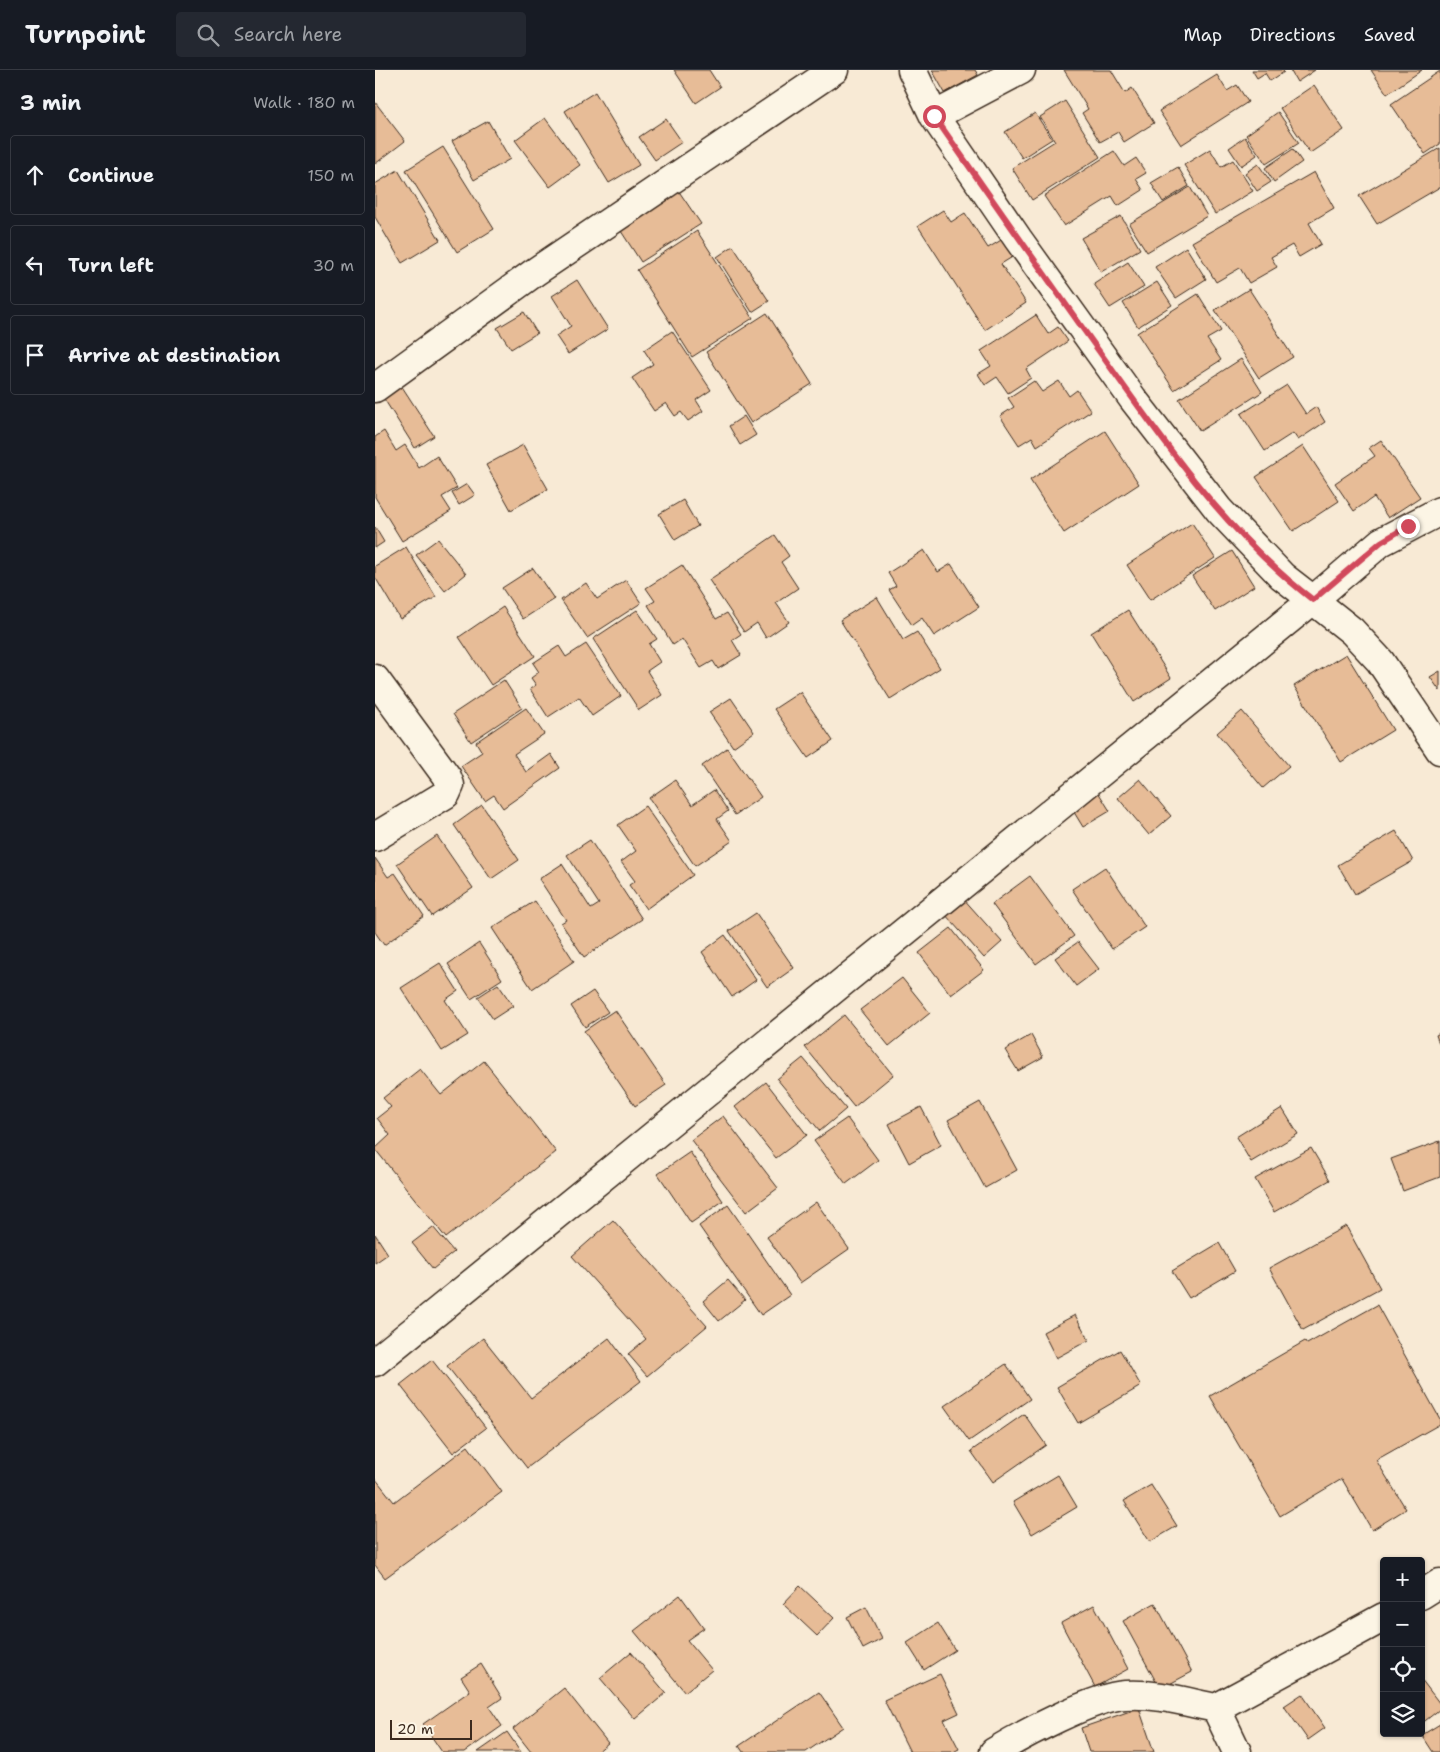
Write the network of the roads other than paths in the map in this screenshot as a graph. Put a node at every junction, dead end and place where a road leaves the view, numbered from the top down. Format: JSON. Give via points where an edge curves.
{"nodes":[{"id":1,"x":834,"y":70,"type":"edge"},
{"id":2,"x":912,"y":70,"type":"edge"},
{"id":3,"x":1021,"y":70,"type":"edge"},
{"id":4,"x":934,"y":116,"type":"junction"},
{"id":5,"x":375,"y":388,"type":"edge"},
{"id":6,"x":1440,"y":511,"type":"edge"},
{"id":7,"x":1313,"y":600,"type":"junction"},
{"id":8,"x":375,"y":679,"type":"edge"},
{"id":9,"x":1440,"y":750,"type":"edge"},
{"id":10,"x":375,"y":837,"type":"edge"},
{"id":11,"x":375,"y":1362,"type":"edge"},
{"id":12,"x":1440,"y":1583,"type":"edge"},
{"id":13,"x":1425,"y":1592,"type":"edge"},
{"id":14,"x":1380,"y":1619,"type":"edge"},
{"id":15,"x":1216,"y":1708,"type":"junction"},
{"id":16,"x":994,"y":1752,"type":"edge"},
{"id":17,"x":1237,"y":1752,"type":"edge"}],
"edges":[{"from":1,"to":5,"type":"street","via":[[535,272]]},
{"from":2,"to":4,"type":"street"},
{"from":3,"to":4,"type":"street"},
{"from":4,"to":7,"type":"street","via":[[1133,399],[1219,510],[1281,576]]},
{"from":6,"to":7,"type":"street","via":[[1381,542]]},
{"from":7,"to":9,"type":"street","via":[[1352,630],[1380,661]]},
{"from":7,"to":11,"type":"street"},
{"from":8,"to":10,"type":"street","via":[[450,785],[446,794]]},
{"from":12,"to":13,"type":"street"},
{"from":14,"to":15,"type":"street"},
{"from":15,"to":16,"type":"street","via":[[1149,1695],[1123,1695],[1062,1716]]},
{"from":15,"to":17,"type":"street"}]}
